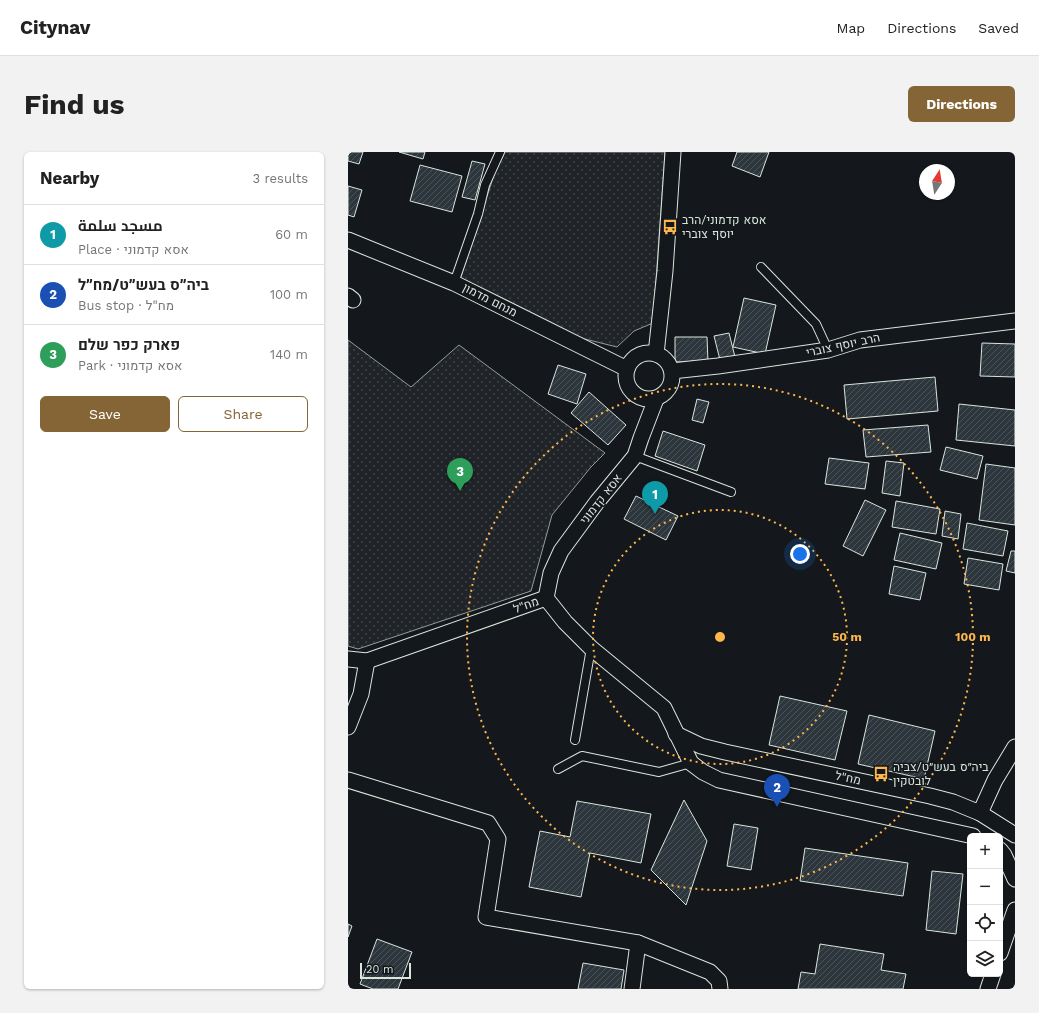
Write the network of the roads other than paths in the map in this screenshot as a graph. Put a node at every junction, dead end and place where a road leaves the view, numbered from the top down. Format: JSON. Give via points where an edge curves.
{"nodes":[{"id":1,"x":500,"y":152,"type":"edge"},
{"id":2,"x":673,"y":152,"type":"edge"},
{"id":3,"x":348,"y":240,"type":"edge"},
{"id":4,"x":761,"y":267,"type":"dead end"},
{"id":5,"x":454,"y":283,"type":"junction"},
{"id":6,"x":1015,"y":321,"type":"edge"},
{"id":7,"x":828,"y":350,"type":"junction"},
{"id":8,"x":656,"y":354,"type":"junction"},
{"id":9,"x":627,"y":369,"type":"junction"},
{"id":10,"x":672,"y":372,"type":"junction"},
{"id":11,"x":656,"y":399,"type":"junction"},
{"id":12,"x":635,"y":456,"type":"junction"},
{"id":13,"x":731,"y":492,"type":"dead end"},
{"id":14,"x":546,"y":598,"type":"junction"},
{"id":15,"x":591,"y":648,"type":"junction"},
{"id":16,"x":348,"y":659,"type":"edge"},
{"id":17,"x":367,"y":661,"type":"junction"},
{"id":18,"x":348,"y":727,"type":"edge"},
{"id":19,"x":676,"y":734,"type":"junction"},
{"id":20,"x":575,"y":740,"type":"dead end"},
{"id":21,"x":1015,"y":747,"type":"edge"},
{"id":22,"x":691,"y":763,"type":"junction"},
{"id":23,"x":558,"y":769,"type":"dead end"},
{"id":24,"x":348,"y":780,"type":"edge"},
{"id":25,"x":980,"y":813,"type":"junction"},
{"id":26,"x":967,"y":835,"type":"edge"},
{"id":27,"x":1015,"y":835,"type":"edge"},
{"id":28,"x":1003,"y":843,"type":"edge"},
{"id":29,"x":1015,"y":845,"type":"edge"},
{"id":30,"x":1003,"y":854,"type":"edge"},
{"id":31,"x":1015,"y":879,"type":"edge"},
{"id":32,"x":1015,"y":910,"type":"edge"},
{"id":33,"x":638,"y":943,"type":"junction"},
{"id":34,"x":1003,"y":944,"type":"edge"},
{"id":35,"x":992,"y":977,"type":"edge"},
{"id":36,"x":632,"y":989,"type":"edge"},
{"id":37,"x":720,"y":989,"type":"edge"},
{"id":38,"x":988,"y":989,"type":"edge"}],
"edges":[{"from":1,"to":5,"type":"lane","via":[[485,185],[478,214]]},
{"from":2,"to":8,"type":"street"},
{"from":3,"to":5,"type":"street","name":"מנחם מדמון"},
{"from":4,"to":7,"type":"lane","via":[[816,324]]},
{"from":5,"to":9,"type":"street","name":"מנחם מדמון"},
{"from":6,"to":7,"type":"street","name":"הרב יוסף צוברי","via":[[860,340]]},
{"from":7,"to":10,"type":"street","name":"הרב יוסף צוברי"},
{"from":8,"to":9,"type":"street","via":[[642,354],[630,363]]},
{"from":8,"to":10,"type":"street","via":[[667,360]]},
{"from":9,"to":11,"type":"street","via":[[630,390],[642,398]]},
{"from":10,"to":11,"type":"street","via":[[671,385]]},
{"from":11,"to":12,"type":"street","name":"אסא קדמוני"},
{"from":12,"to":13,"type":"lane"},
{"from":12,"to":14,"type":"street","name":"אסא קדמוני","via":[[561,551],[551,573]]},
{"from":14,"to":15,"type":"street","name":"מח\"ל"},
{"from":14,"to":17,"type":"street","name":"מח\"ל"},
{"from":15,"to":19,"type":"street","name":"מח\"ל","via":[[664,708]]},
{"from":15,"to":20,"type":"lane"},
{"from":16,"to":17,"type":"street","name":"מח\"ל"},
{"from":17,"to":18,"type":"street","via":[[361,694]]},
{"from":19,"to":22,"type":"street","name":"מח\"ל"},
{"from":19,"to":25,"type":"street","name":"מח\"ל","via":[[701,746],[930,796]]},
{"from":21,"to":25,"type":"street"},
{"from":22,"to":23,"type":"lane","via":[[659,772],[582,756]]},
{"from":22,"to":26,"type":"street","name":"מח\"ל","via":[[719,780]]},
{"from":24,"to":33,"type":"street","via":[[488,823],[498,839],[486,917]]},
{"from":25,"to":27,"type":"street","name":"מח\"ל"},
{"from":28,"to":29,"type":"street"},
{"from":30,"to":31,"type":"street"},
{"from":32,"to":34,"type":"street"},
{"from":33,"to":36,"type":"street"},
{"from":33,"to":37,"type":"street","via":[[710,972],[719,981]]},
{"from":35,"to":38,"type":"street"}]}
